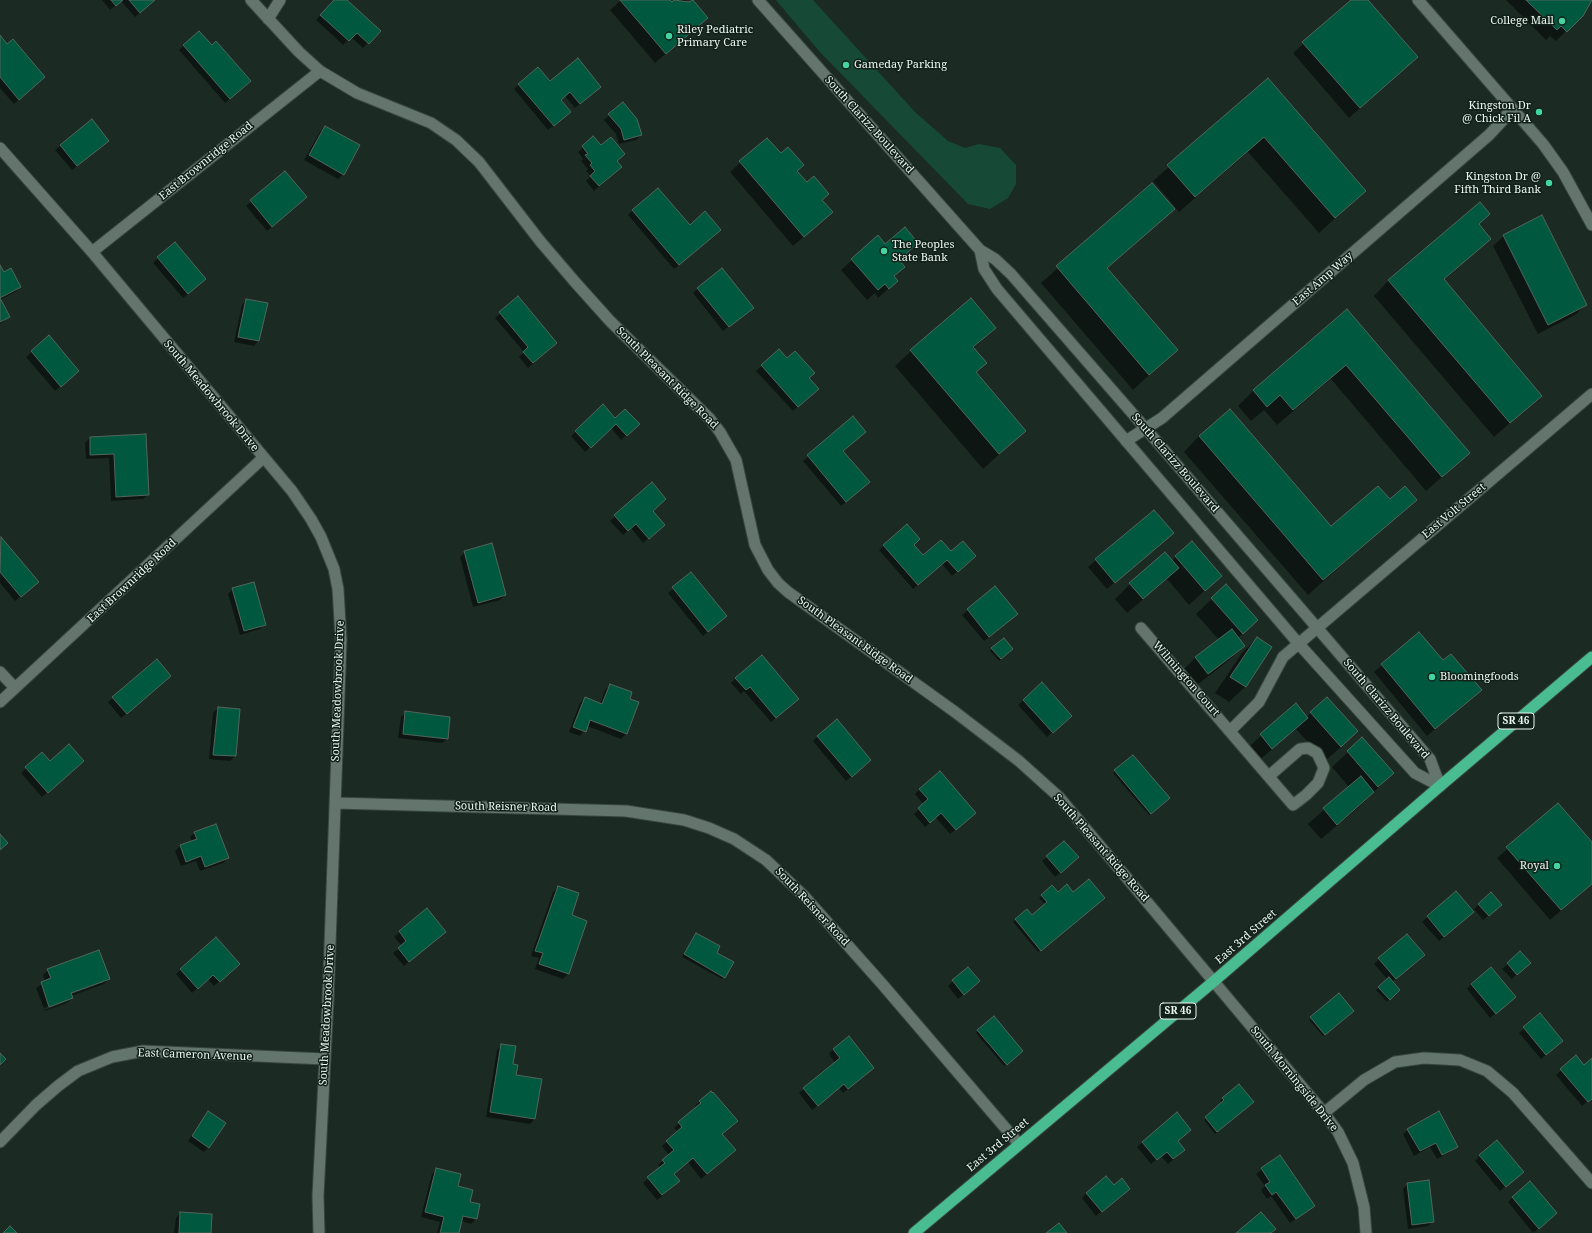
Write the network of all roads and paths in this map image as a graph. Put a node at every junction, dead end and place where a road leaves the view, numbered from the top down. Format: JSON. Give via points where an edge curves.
{"nodes":[{"id":1,"x":251,"y":0,"type":"edge"},
{"id":2,"x":280,"y":0,"type":"edge"},
{"id":3,"x":758,"y":0,"type":"edge"},
{"id":4,"x":1418,"y":0,"type":"edge"},
{"id":5,"x":268,"y":19,"type":"junction"},
{"id":6,"x":320,"y":71,"type":"junction"},
{"id":7,"x":1512,"y":108,"type":"junction"},
{"id":8,"x":0,"y":148,"type":"edge"},
{"id":9,"x":1592,"y":225,"type":"edge"},
{"id":10,"x":980,"y":250,"type":"junction"},
{"id":11,"x":92,"y":252,"type":"junction"},
{"id":12,"x":1592,"y":394,"type":"edge"},
{"id":13,"x":1146,"y":429,"type":"junction"},
{"id":14,"x":1126,"y":441,"type":"junction"},
{"id":15,"x":263,"y":458,"type":"junction"},
{"id":16,"x":1141,"y":628,"type":"dead end"},
{"id":17,"x":1317,"y":628,"type":"junction"},
{"id":18,"x":1298,"y":643,"type":"junction"},
{"id":19,"x":1592,"y":658,"type":"edge"},
{"id":20,"x":0,"y":672,"type":"edge"},
{"id":21,"x":15,"y":688,"type":"junction"},
{"id":22,"x":0,"y":702,"type":"edge"},
{"id":23,"x":1231,"y":730,"type":"junction"},
{"id":24,"x":1269,"y":776,"type":"junction"},
{"id":25,"x":1440,"y":786,"type":"junction"},
{"id":26,"x":335,"y":803,"type":"junction"},
{"id":27,"x":1213,"y":982,"type":"junction"},
{"id":28,"x":325,"y":1059,"type":"junction"},
{"id":29,"x":1324,"y":1113,"type":"junction"},
{"id":30,"x":0,"y":1142,"type":"edge"},
{"id":31,"x":1019,"y":1144,"type":"junction"},
{"id":32,"x":1592,"y":1183,"type":"edge"},
{"id":33,"x":319,"y":1233,"type":"edge"},
{"id":34,"x":914,"y":1233,"type":"edge"},
{"id":35,"x":1366,"y":1233,"type":"edge"}],
"edges":[{"from":1,"to":5,"type":"street","name":"South Pleasant Ridge Road"},
{"from":2,"to":5,"type":"street"},
{"from":3,"to":10,"type":"street","name":"South Clarizz Boulevard"},
{"from":4,"to":7,"type":"street"},
{"from":5,"to":6,"type":"street","name":"South Pleasant Ridge Road"},
{"from":6,"to":11,"type":"street","name":"East Brownridge Road"},
{"from":6,"to":27,"type":"street","name":"South Pleasant Ridge Road","via":[[357,93],[431,123],[456,140],[479,162],[575,282],[610,321],[705,413],[720,432],[736,460],[755,545],[778,583],[955,712],[1019,761],[1059,797]]},
{"from":7,"to":9,"type":"street","via":[[1563,172]]},
{"from":7,"to":13,"type":"street","name":"East Amp Way","via":[[1489,135],[1162,418]]},
{"from":8,"to":11,"type":"street","name":"South Meadowbrook Drive"},
{"from":10,"to":13,"type":"street","name":"South Clarizz Boulevard","via":[[995,259],[1011,274]]},
{"from":10,"to":14,"type":"street","name":"South Clarizz Boulevard","via":[[984,269],[997,289]]},
{"from":11,"to":15,"type":"street","name":"South Meadowbrook Drive"},
{"from":12,"to":17,"type":"street","name":"East Volt Street"},
{"from":13,"to":14,"type":"street","name":"East Amp Way"},
{"from":13,"to":17,"type":"street","name":"South Clarizz Boulevard"},
{"from":14,"to":18,"type":"street","name":"South Clarizz Boulevard"},
{"from":15,"to":21,"type":"street","name":"East Brownridge Road"},
{"from":15,"to":26,"type":"street","name":"South Meadowbrook Drive","via":[[292,491],[311,519],[334,569],[338,589],[341,640]]},
{"from":16,"to":23,"type":"street","name":"Wilmington Court"},
{"from":17,"to":18,"type":"street"},
{"from":17,"to":25,"type":"street","name":"South Clarizz Boulevard","via":[[1430,759]]},
{"from":18,"to":23,"type":"street","via":[[1283,657],[1259,702]]},
{"from":18,"to":25,"type":"street","name":"South Clarizz Boulevard","via":[[1415,773]]},
{"from":19,"to":25,"type":"highway","name":"East 3rd Street","number":"SR 46"},
{"from":20,"to":21,"type":"street"},
{"from":21,"to":22,"type":"street","name":"East Brownridge Road"},
{"from":23,"to":24,"type":"street","name":"Wilmington Court"},
{"from":24,"to":24,"type":"street","name":"Wilmington Court","via":[[1293,805],[1318,783],[1324,768],[1317,753],[1308,748],[1300,749]]},
{"from":25,"to":27,"type":"highway","name":"East 3rd Street","number":"SR 46"},
{"from":26,"to":28,"type":"street","name":"South Meadowbrook Drive"},
{"from":26,"to":31,"type":"street","name":"South Reisner Road","via":[[626,811],[684,820],[734,838],[783,874],[804,896],[884,985]]},
{"from":27,"to":29,"type":"street","name":"South Morningside Drive"},
{"from":27,"to":31,"type":"highway","name":"East 3rd Street","number":"SR 46"},
{"from":28,"to":30,"type":"street","name":"East Cameron Avenue","via":[[143,1051],[112,1057],[78,1071],[58,1086]]},
{"from":28,"to":33,"type":"street","name":"South Meadowbrook Drive","via":[[318,1196]]},
{"from":29,"to":32,"type":"street","via":[[1364,1080],[1395,1062],[1424,1058],[1460,1060],[1487,1071],[1513,1093]]},
{"from":29,"to":35,"type":"street","name":"South Morningside Drive","via":[[1338,1132],[1353,1163],[1364,1207]]},
{"from":31,"to":34,"type":"highway","name":"East 3rd Street","number":"SR 46"}]}
